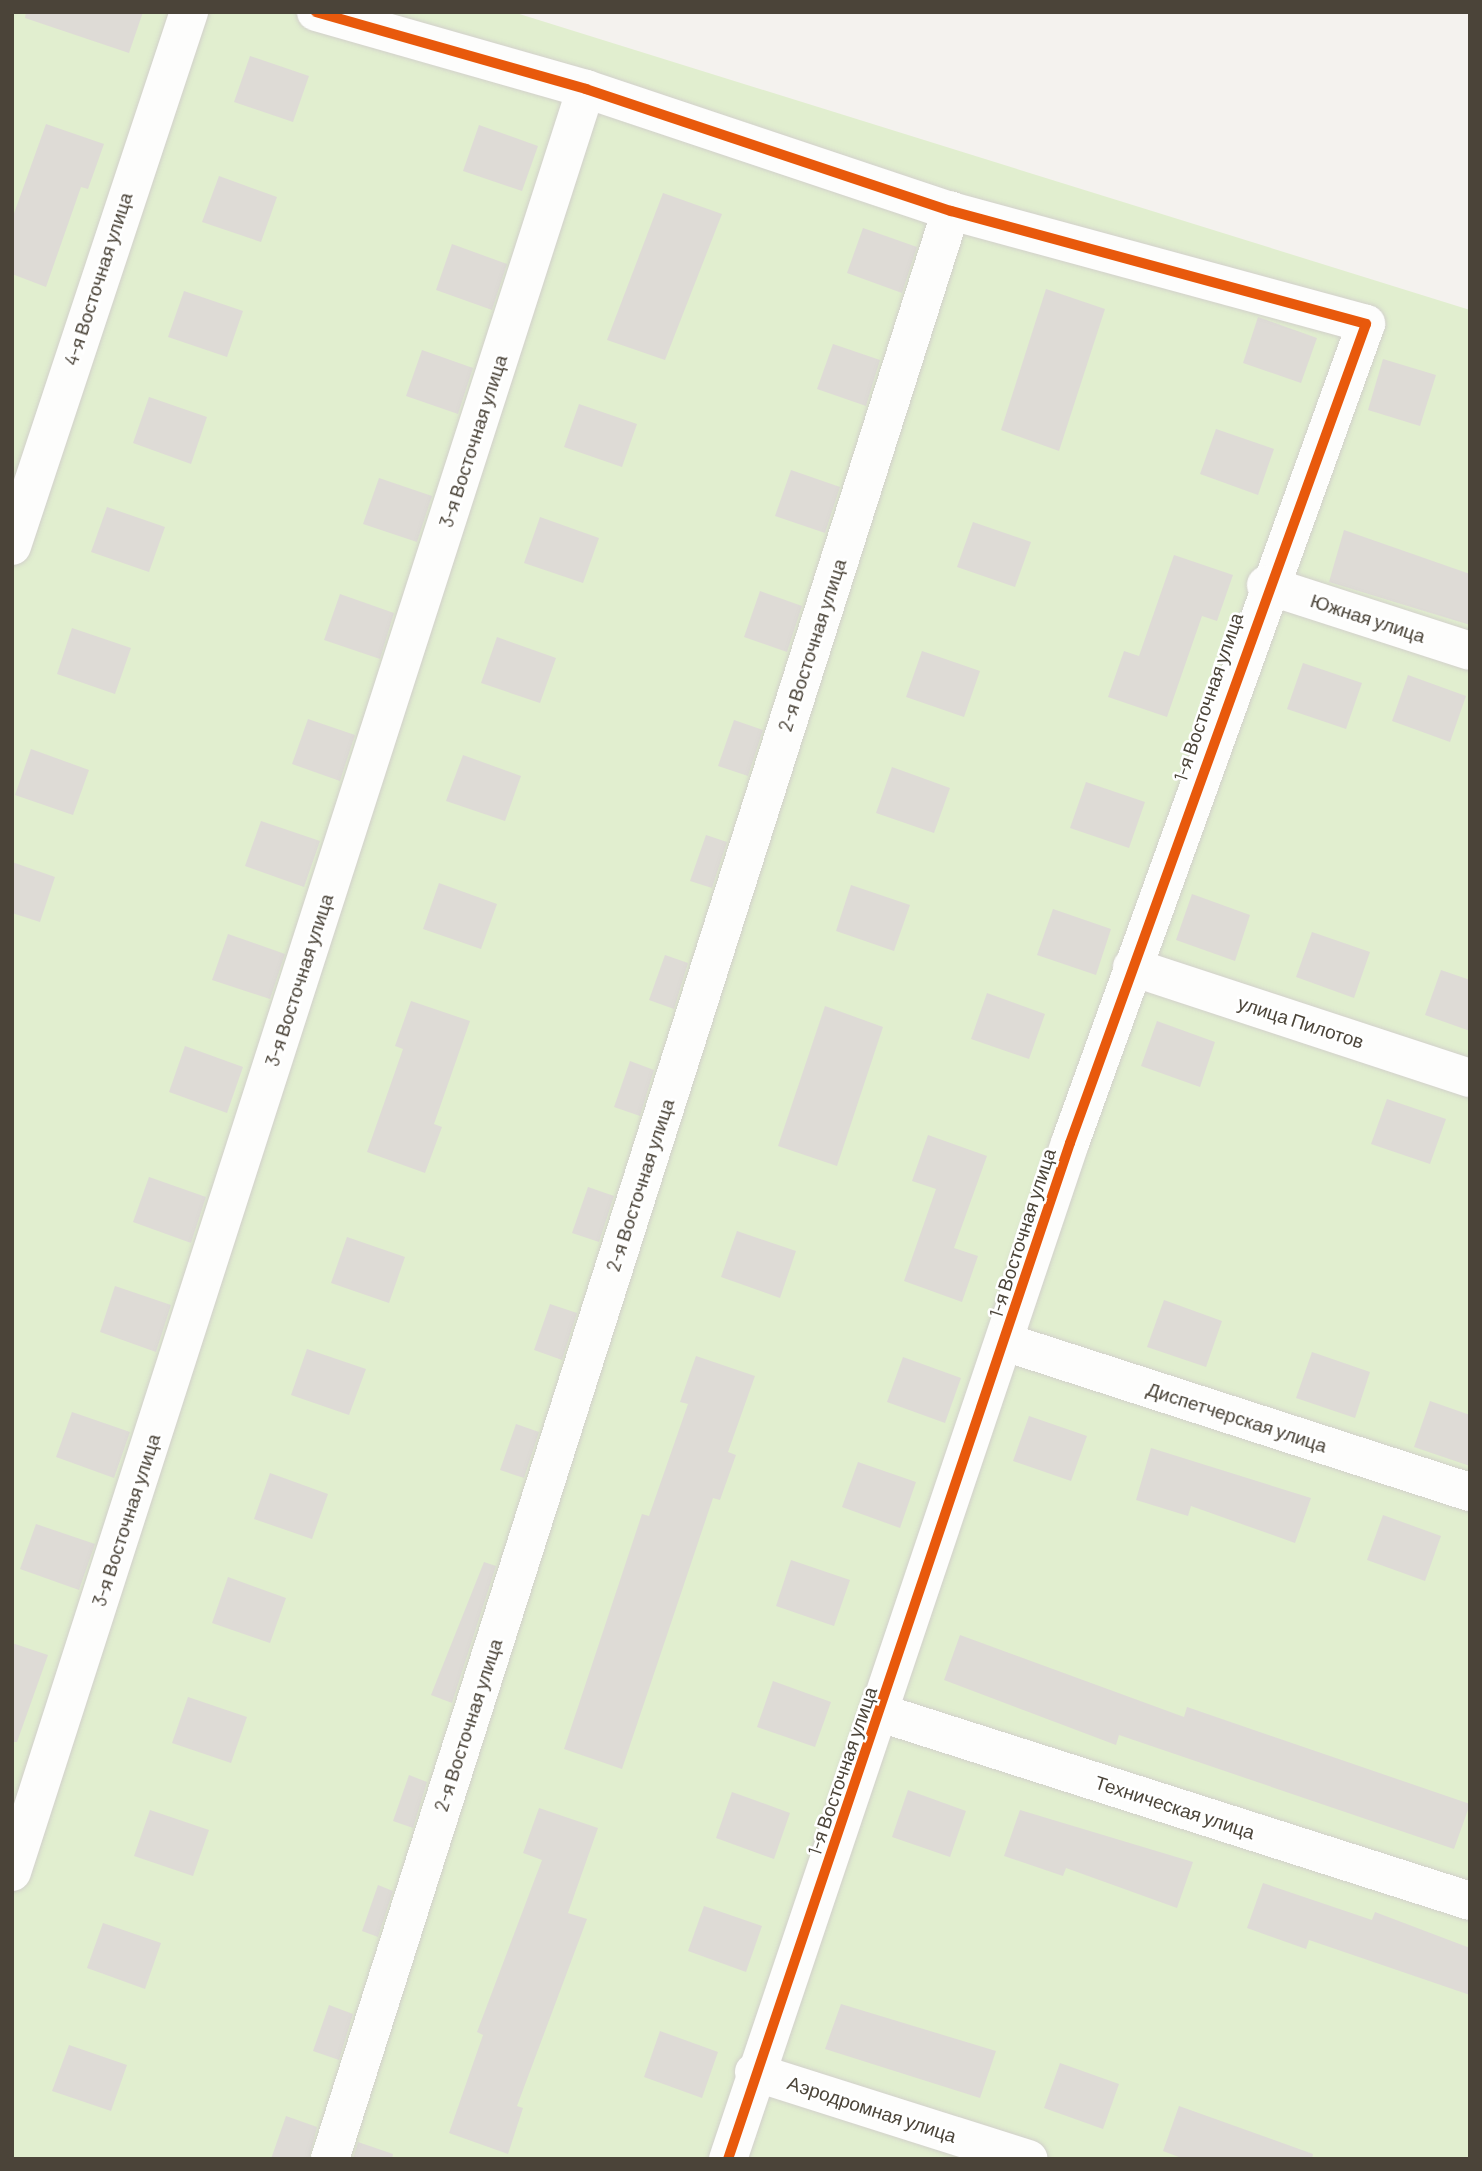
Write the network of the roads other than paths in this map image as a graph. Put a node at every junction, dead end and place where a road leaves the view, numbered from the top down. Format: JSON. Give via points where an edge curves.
{"nodes":[{"id":1,"x":189,"y":12,"type":"edge"},
{"id":2,"x":316,"y":12,"type":"edge"},
{"id":3,"x":586,"y":89,"type":"junction"},
{"id":4,"x":951,"y":211,"type":"junction"},
{"id":5,"x":12,"y":547,"type":"edge"},
{"id":6,"x":1266,"y":585,"type":"junction"},
{"id":7,"x":1470,"y":651,"type":"edge"},
{"id":8,"x":1132,"y":967,"type":"junction"},
{"id":9,"x":1470,"y":1078,"type":"edge"},
{"id":10,"x":1005,"y":1342,"type":"junction"},
{"id":11,"x":1470,"y":1492,"type":"edge"},
{"id":12,"x":881,"y":1713,"type":"junction"},
{"id":13,"x":12,"y":1872,"type":"edge"},
{"id":14,"x":1470,"y":1901,"type":"edge"},
{"id":15,"x":754,"y":2072,"type":"junction"},
{"id":16,"x":330,"y":2159,"type":"edge"},
{"id":17,"x":728,"y":2159,"type":"edge"},
{"id":18,"x":1029,"y":2159,"type":"edge"}],
"edges":[{"from":1,"to":5,"type":"street","name":"4-я Восточная улица"},
{"from":2,"to":3,"type":"street"},
{"from":3,"to":4,"type":"street"},
{"from":3,"to":13,"type":"street","name":"3-я Восточная улица"},
{"from":4,"to":6,"type":"street","name":"1-я Восточная улица","via":[[1366,324]]},
{"from":4,"to":16,"type":"street","name":"2-я Восточная улица"},
{"from":6,"to":7,"type":"street","name":"Южная улица"},
{"from":6,"to":8,"type":"street","name":"1-я Восточная улица"},
{"from":8,"to":9,"type":"street","name":"улица Пилотов"},
{"from":8,"to":10,"type":"street","name":"1-я Восточная улица"},
{"from":10,"to":11,"type":"street","name":"Диспетчерская улица"},
{"from":10,"to":12,"type":"street","name":"1-я Восточная улица"},
{"from":12,"to":14,"type":"street","name":"Техническая улица"},
{"from":12,"to":15,"type":"street","name":"1-я Восточная улица"},
{"from":15,"to":17,"type":"street","name":"1-я Восточная улица"},
{"from":15,"to":18,"type":"street","name":"Аэродромная улица"}]}
